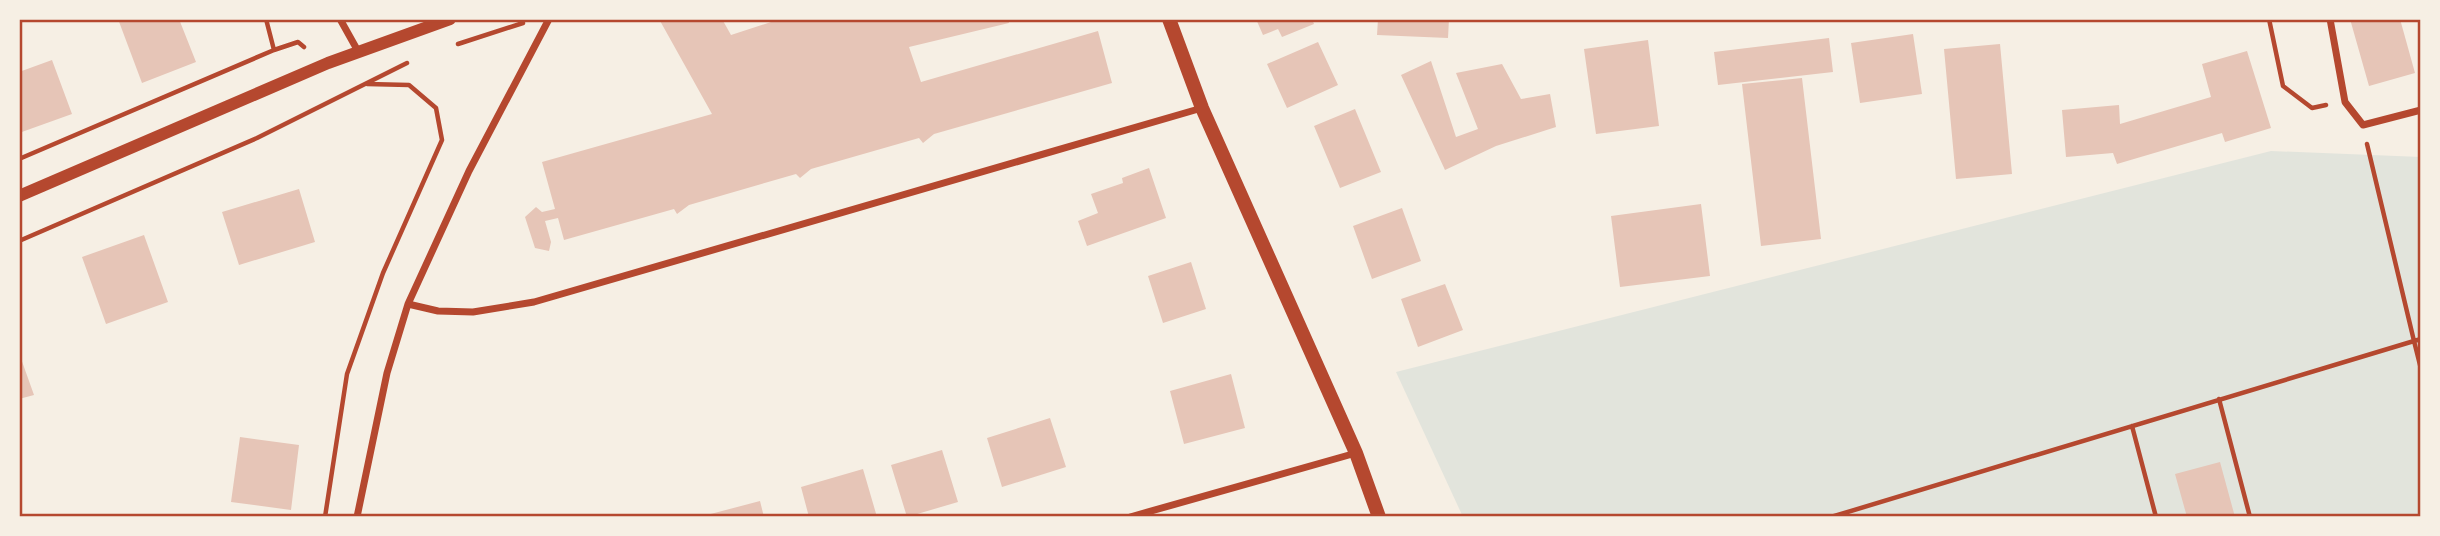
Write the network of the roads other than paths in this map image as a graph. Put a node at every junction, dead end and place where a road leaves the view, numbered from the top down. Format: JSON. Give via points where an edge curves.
{"nodes":[{"id":1,"x":340,"y":19,"type":"edge"},
{"id":2,"x":450,"y":19,"type":"edge"},
{"id":3,"x":548,"y":19,"type":"edge"},
{"id":4,"x":1168,"y":19,"type":"edge"},
{"id":5,"x":2330,"y":19,"type":"edge"},
{"id":6,"x":359,"y":53,"type":"junction"},
{"id":7,"x":1202,"y":108,"type":"junction"},
{"id":8,"x":2421,"y":110,"type":"edge"},
{"id":9,"x":19,"y":196,"type":"edge"},
{"id":10,"x":408,"y":304,"type":"junction"},
{"id":11,"x":1356,"y":453,"type":"junction"},
{"id":12,"x":357,"y":517,"type":"edge"},
{"id":13,"x":1130,"y":517,"type":"edge"},
{"id":14,"x":1379,"y":517,"type":"edge"}],
"edges":[{"from":1,"to":6,"type":"street"},
{"from":2,"to":6,"type":"street"},
{"from":3,"to":10,"type":"street","via":[[469,171]]},
{"from":4,"to":7,"type":"main road"},
{"from":5,"to":8,"type":"street","via":[[2345,102],[2363,125]]},
{"from":6,"to":9,"type":"street"},
{"from":7,"to":10,"type":"street","via":[[534,302],[473,312]]},
{"from":7,"to":11,"type":"main road"},
{"from":10,"to":12,"type":"street","via":[[387,373]]},
{"from":11,"to":13,"type":"street"},
{"from":11,"to":14,"type":"main road"}]}
